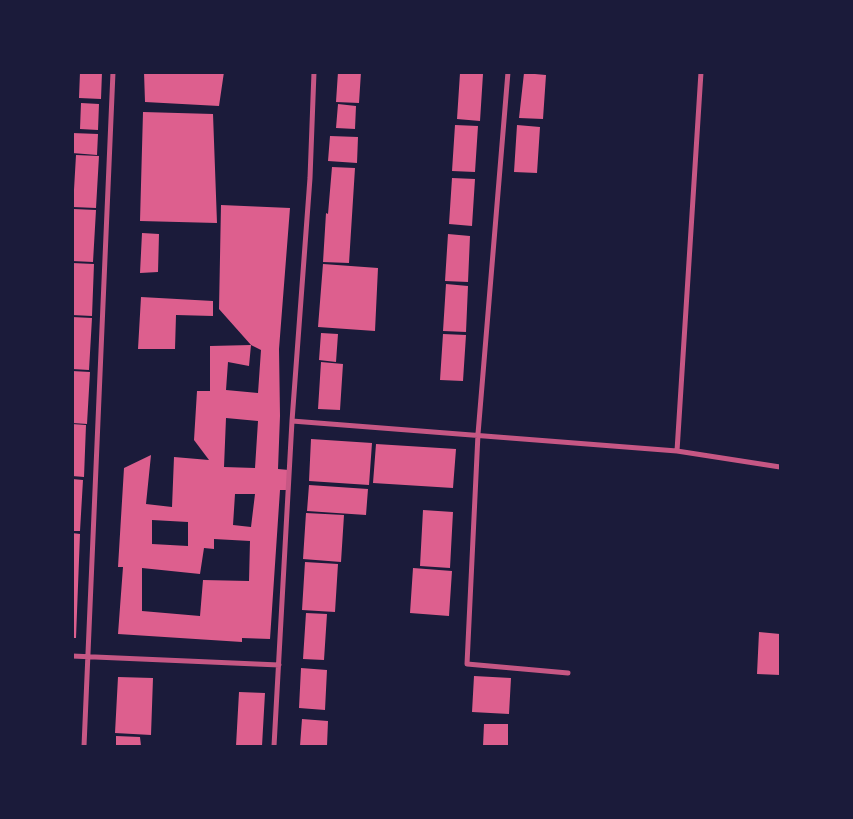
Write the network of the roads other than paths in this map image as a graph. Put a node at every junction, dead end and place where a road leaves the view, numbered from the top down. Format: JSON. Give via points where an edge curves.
{"nodes":[{"id":1,"x":113,"y":72,"type":"edge"},
{"id":2,"x":314,"y":72,"type":"edge"},
{"id":3,"x":508,"y":72,"type":"edge"},
{"id":4,"x":701,"y":72,"type":"edge"},
{"id":5,"x":292,"y":421,"type":"junction"},
{"id":6,"x":478,"y":434,"type":"junction"},
{"id":7,"x":677,"y":451,"type":"junction"},
{"id":8,"x":780,"y":467,"type":"edge"},
{"id":9,"x":72,"y":656,"type":"edge"},
{"id":10,"x":88,"y":658,"type":"junction"},
{"id":11,"x":279,"y":665,"type":"junction"},
{"id":12,"x":568,"y":673,"type":"dead end"},
{"id":13,"x":84,"y":746,"type":"edge"},
{"id":14,"x":274,"y":746,"type":"edge"}],
"edges":[{"from":1,"to":10,"type":"street"},
{"from":2,"to":5,"type":"street","via":[[310,178]]},
{"from":3,"to":6,"type":"street"},
{"from":4,"to":7,"type":"street"},
{"from":5,"to":6,"type":"street"},
{"from":5,"to":11,"type":"street"},
{"from":6,"to":7,"type":"street"},
{"from":6,"to":12,"type":"street","via":[[466,664]]},
{"from":7,"to":8,"type":"street"},
{"from":9,"to":10,"type":"street"},
{"from":10,"to":11,"type":"street"},
{"from":10,"to":13,"type":"street"},
{"from":11,"to":14,"type":"street"}]}
